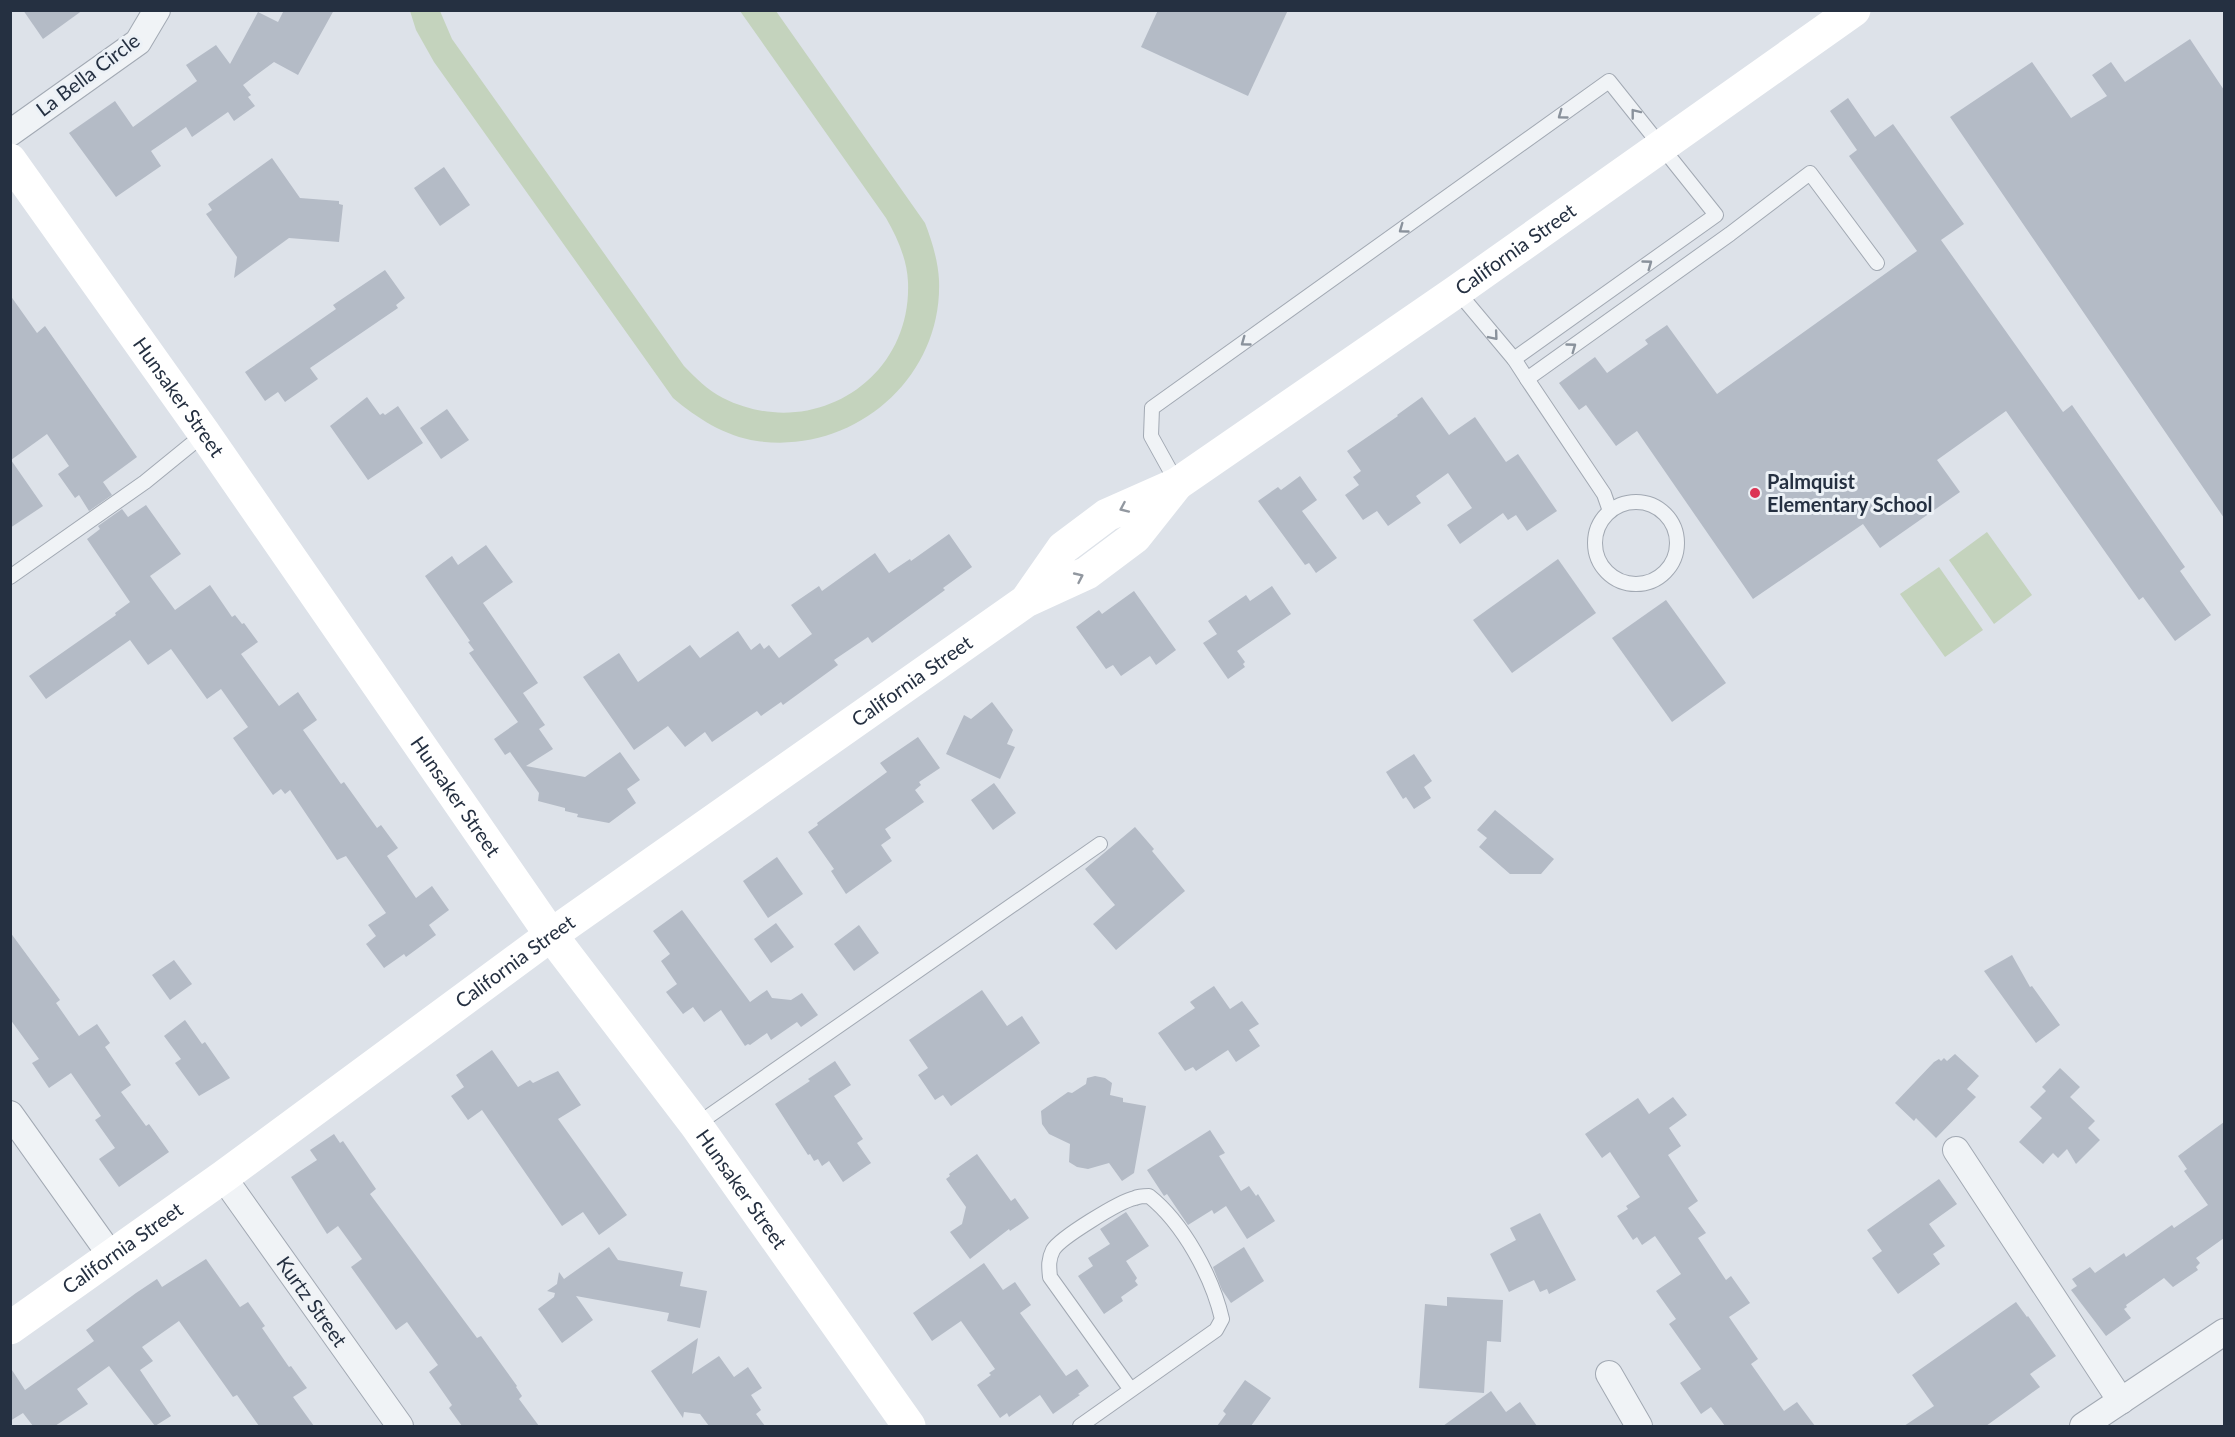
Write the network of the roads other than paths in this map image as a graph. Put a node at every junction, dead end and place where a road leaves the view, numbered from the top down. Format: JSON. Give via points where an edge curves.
{"nodes":[{"id":1,"x":157,"y":10,"type":"edge"},
{"id":2,"x":1844,"y":14,"type":"edge"},
{"id":3,"x":10,"y":133,"type":"edge"},
{"id":4,"x":1660,"y":146,"type":"junction"},
{"id":5,"x":10,"y":160,"type":"edge"},
{"id":6,"x":1716,"y":215,"type":"junction"},
{"id":7,"x":1730,"y":234,"type":"junction"},
{"id":8,"x":1877,"y":263,"type":"dead end"},
{"id":9,"x":1457,"y":291,"type":"junction"},
{"id":10,"x":1514,"y":359,"type":"junction"},
{"id":11,"x":1527,"y":379,"type":"junction"},
{"id":12,"x":204,"y":433,"type":"junction"},
{"id":13,"x":1177,"y":484,"type":"junction"},
{"id":14,"x":1610,"y":511,"type":"junction"},
{"id":15,"x":10,"y":577,"type":"edge"},
{"id":16,"x":1100,"y":844,"type":"dead end"},
{"id":17,"x":551,"y":935,"type":"junction"},
{"id":18,"x":10,"y":1114,"type":"edge"},
{"id":19,"x":696,"y":1125,"type":"junction"},
{"id":20,"x":1956,"y":1150,"type":"dead end"},
{"id":21,"x":223,"y":1177,"type":"junction"},
{"id":22,"x":112,"y":1257,"type":"junction"},
{"id":23,"x":10,"y":1328,"type":"edge"},
{"id":24,"x":2224,"y":1332,"type":"edge"},
{"id":25,"x":1609,"y":1374,"type":"dead end"},
{"id":26,"x":1131,"y":1390,"type":"junction"},
{"id":27,"x":2121,"y":1401,"type":"junction"},
{"id":28,"x":400,"y":1426,"type":"edge"},
{"id":29,"x":909,"y":1426,"type":"edge"},
{"id":30,"x":1080,"y":1426,"type":"edge"},
{"id":31,"x":1639,"y":1426,"type":"edge"},
{"id":32,"x":2083,"y":1426,"type":"edge"}],
"edges":[{"from":1,"to":3,"type":"street","name":"La Bella Circle","via":[[138,42]]},
{"from":2,"to":4,"type":"main road","name":"California Street"},
{"from":4,"to":6,"type":"lane"},
{"from":4,"to":9,"type":"main road","name":"California Street"},
{"from":4,"to":13,"type":"lane","one_way":true,"via":[[1609,81],[1152,408],[1151,436]]},
{"from":5,"to":12,"type":"main road","name":"Hunsaker Street"},
{"from":6,"to":7,"type":"lane"},
{"from":10,"to":6,"type":"lane","one_way":true},
{"from":7,"to":8,"type":"lane","via":[[1810,172]]},
{"from":11,"to":7,"type":"lane","one_way":true},
{"from":9,"to":10,"type":"lane","one_way":true},
{"from":9,"to":13,"type":"main road","name":"California Street"},
{"from":10,"to":11,"type":"lane"},
{"from":11,"to":14,"type":"lane","via":[[1604,494]]},
{"from":12,"to":15,"type":"lane","via":[[145,482]]},
{"from":12,"to":17,"type":"main road","name":"Hunsaker Street"},
{"from":13,"to":17,"type":"main road","name":"California Street","via":[[1135,537],[1087,573],[1026,601]]},
{"from":14,"to":14,"type":"lane","via":[[1602,519],[1594,541],[1599,563],[1618,580],[1631,584],[1658,578],[1675,557],[1675,530],[1669,518],[1647,503],[1628,503]]},
{"from":16,"to":19,"type":"lane"},
{"from":17,"to":19,"type":"main road","name":"Hunsaker Street"},
{"from":17,"to":21,"type":"main road","name":"California Street"},
{"from":18,"to":22,"type":"street"},
{"from":19,"to":29,"type":"main road","name":"Hunsaker Street"},
{"from":20,"to":27,"type":"street"},
{"from":21,"to":22,"type":"main road","name":"California Street"},
{"from":21,"to":28,"type":"street","name":"Kurtz Street"},
{"from":22,"to":23,"type":"main road","name":"California Street"},
{"from":24,"to":27,"type":"street"},
{"from":25,"to":31,"type":"street"},
{"from":26,"to":26,"type":"lane","via":[[1215,1329],[1222,1319],[1217,1297],[1197,1257],[1174,1222],[1149,1196],[1134,1198],[1065,1238],[1054,1248],[1048,1262],[1050,1278]]},
{"from":26,"to":30,"type":"lane"},
{"from":27,"to":32,"type":"street"}]}
